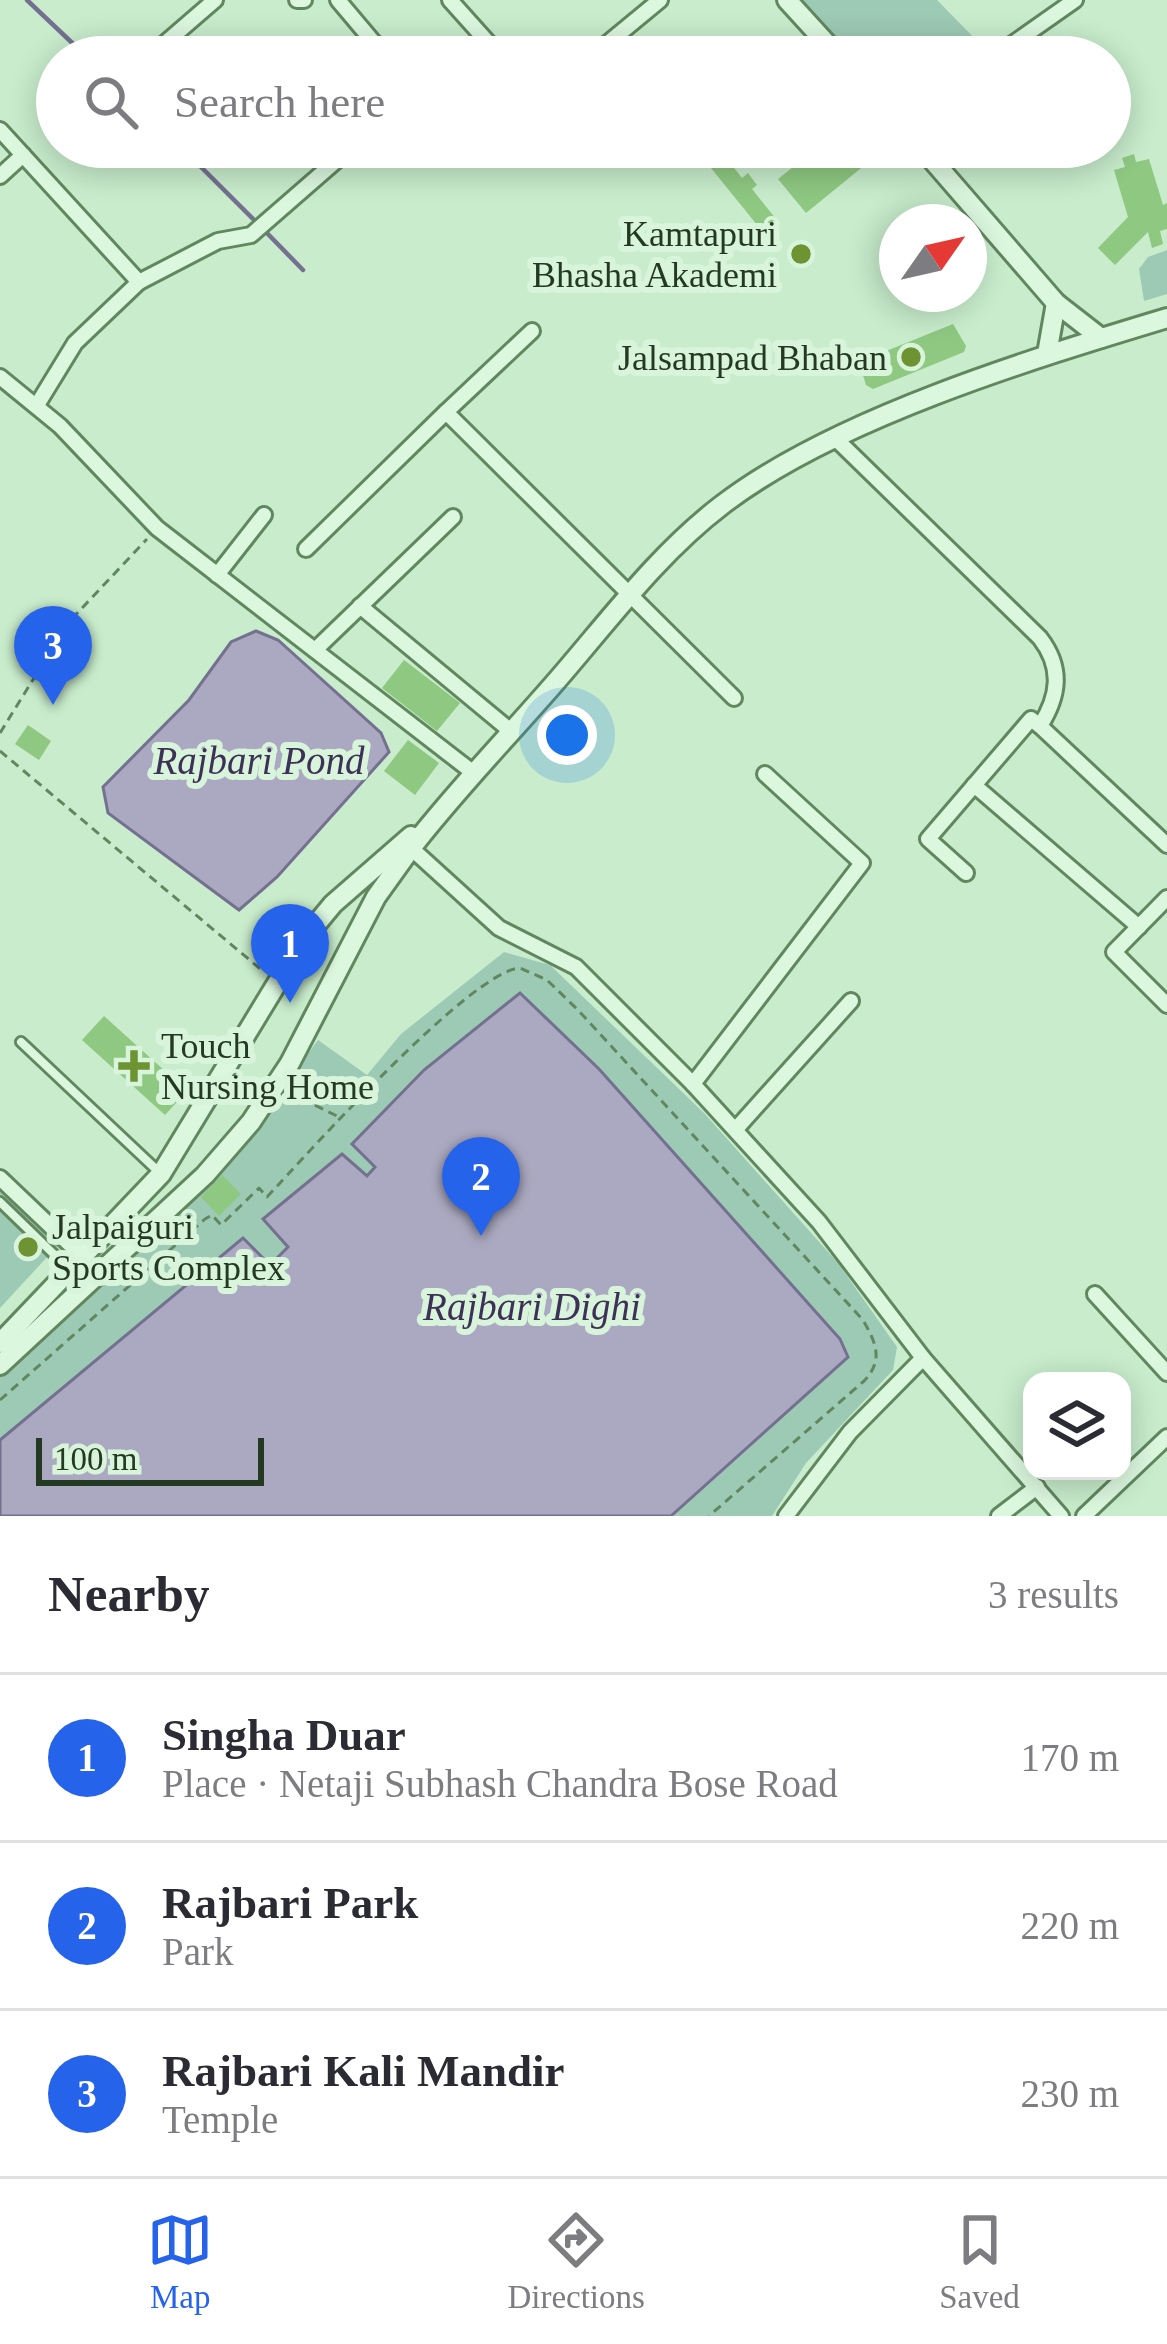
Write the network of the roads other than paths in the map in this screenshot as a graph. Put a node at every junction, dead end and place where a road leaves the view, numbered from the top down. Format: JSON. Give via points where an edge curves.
{"nodes":[{"id":1,"x":215,"y":0,"type":"edge"},
{"id":2,"x":338,"y":0,"type":"edge"},
{"id":3,"x":451,"y":0,"type":"edge"},
{"id":4,"x":660,"y":0,"type":"edge"},
{"id":5,"x":787,"y":0,"type":"edge"},
{"id":6,"x":1075,"y":0,"type":"edge"},
{"id":7,"x":173,"y":36,"type":"edge"},
{"id":8,"x":368,"y":36,"type":"edge"},
{"id":9,"x":483,"y":36,"type":"edge"},
{"id":10,"x":616,"y":36,"type":"edge"},
{"id":11,"x":820,"y":36,"type":"edge"},
{"id":12,"x":1024,"y":36,"type":"edge"},
{"id":13,"x":0,"y":130,"type":"edge"},
{"id":14,"x":23,"y":155,"type":"junction"},
{"id":15,"x":328,"y":168,"type":"edge"},
{"id":16,"x":939,"y":168,"type":"edge"},
{"id":17,"x":0,"y":176,"type":"edge"},
{"id":18,"x":139,"y":282,"type":"junction"},
{"id":19,"x":1056,"y":303,"type":"junction"},
{"id":20,"x":1167,"y":317,"type":"edge"},
{"id":21,"x":532,"y":331,"type":"dead end"},
{"id":22,"x":1101,"y":338,"type":"junction"},
{"id":23,"x":1047,"y":354,"type":"junction"},
{"id":24,"x":0,"y":377,"type":"edge"},
{"id":25,"x":37,"y":405,"type":"junction"},
{"id":26,"x":446,"y":412,"type":"junction"},
{"id":27,"x":836,"y":439,"type":"junction"},
{"id":28,"x":264,"y":515,"type":"dead end"},
{"id":29,"x":453,"y":517,"type":"dead end"},
{"id":30,"x":306,"y":549,"type":"dead end"},
{"id":31,"x":217,"y":574,"type":"junction"},
{"id":32,"x":630,"y":596,"type":"junction"},
{"id":33,"x":360,"y":606,"type":"junction"},
{"id":34,"x":315,"y":650,"type":"junction"},
{"id":35,"x":734,"y":698,"type":"dead end"},
{"id":36,"x":1040,"y":726,"type":"junction"},
{"id":37,"x":512,"y":732,"type":"junction"},
{"id":38,"x":475,"y":773,"type":"junction"},
{"id":39,"x":765,"y":774,"type":"dead end"},
{"id":40,"x":974,"y":785,"type":"junction"},
{"id":41,"x":438,"y":814,"type":"junction"},
{"id":42,"x":1167,"y":845,"type":"edge"},
{"id":43,"x":411,"y":848,"type":"junction"},
{"id":44,"x":966,"y":873,"type":"dead end"},
{"id":45,"x":1167,"y":898,"type":"edge"},
{"id":46,"x":1139,"y":927,"type":"junction"},
{"id":47,"x":850,"y":1001,"type":"dead end"},
{"id":48,"x":1167,"y":1005,"type":"edge"},
{"id":49,"x":21,"y":1042,"type":"dead end"},
{"id":50,"x":693,"y":1084,"type":"junction"},
{"id":51,"x":736,"y":1129,"type":"junction"},
{"id":52,"x":161,"y":1174,"type":"junction"},
{"id":53,"x":0,"y":1178,"type":"edge"},
{"id":54,"x":0,"y":1202,"type":"edge"},
{"id":55,"x":77,"y":1264,"type":"junction"},
{"id":56,"x":1095,"y":1294,"type":"dead end"},
{"id":57,"x":0,"y":1343,"type":"edge"},
{"id":58,"x":923,"y":1358,"type":"junction"},
{"id":59,"x":0,"y":1365,"type":"edge"},
{"id":60,"x":1167,"y":1373,"type":"edge"},
{"id":61,"x":1167,"y":1437,"type":"edge"},
{"id":62,"x":1037,"y":1487,"type":"junction"},
{"id":63,"x":786,"y":1516,"type":"edge"},
{"id":64,"x":999,"y":1516,"type":"edge"},
{"id":65,"x":1061,"y":1516,"type":"edge"},
{"id":66,"x":1084,"y":1516,"type":"edge"}],
"edges":[{"from":1,"to":7,"type":"street"},
{"from":2,"to":8,"type":"street"},
{"from":3,"to":9,"type":"street"},
{"from":4,"to":10,"type":"street"},
{"from":5,"to":11,"type":"street"},
{"from":6,"to":12,"type":"street"},
{"from":13,"to":14,"type":"street"},
{"from":14,"to":17,"type":"street"},
{"from":14,"to":18,"type":"street"},
{"from":15,"to":18,"type":"street","via":[[251,236],[218,241]]},
{"from":16,"to":19,"type":"street"},
{"from":18,"to":25,"type":"street","via":[[75,343]]},
{"from":19,"to":22,"type":"street"},
{"from":19,"to":23,"type":"street"},
{"from":20,"to":22,"type":"street"},
{"from":21,"to":26,"type":"street"},
{"from":22,"to":23,"type":"street"},
{"from":23,"to":27,"type":"street"},
{"from":24,"to":25,"type":"street"},
{"from":25,"to":31,"type":"street","via":[[157,528]]},
{"from":26,"to":30,"type":"street"},
{"from":26,"to":32,"type":"street"},
{"from":27,"to":32,"type":"street","via":[[719,507]]},
{"from":27,"to":36,"type":"street","via":[[1046,646],[1057,685]]},
{"from":28,"to":31,"type":"street"},
{"from":29,"to":33,"type":"street"},
{"from":31,"to":34,"type":"street"},
{"from":32,"to":35,"type":"street"},
{"from":32,"to":37,"type":"street"},
{"from":33,"to":34,"type":"street"},
{"from":33,"to":37,"type":"street"},
{"from":34,"to":38,"type":"street"},
{"from":36,"to":40,"type":"street","via":[[1031,718]]},
{"from":36,"to":42,"type":"street"},
{"from":37,"to":38,"type":"street"},
{"from":38,"to":41,"type":"street"},
{"from":39,"to":50,"type":"street","via":[[862,863]]},
{"from":40,"to":44,"type":"street","via":[[928,839]]},
{"from":40,"to":46,"type":"street"},
{"from":41,"to":43,"type":"street"},
{"from":41,"to":52,"type":"street","via":[[332,904],[274,981]]},
{"from":43,"to":50,"type":"street","via":[[499,928],[576,967]]},
{"from":43,"to":59,"type":"street","via":[[264,1104],[226,1153],[161,1224]]},
{"from":45,"to":46,"type":"street"},
{"from":46,"to":48,"type":"street","via":[[1114,952]]},
{"from":47,"to":51,"type":"street"},
{"from":49,"to":52,"type":"lane"},
{"from":50,"to":51,"type":"street"},
{"from":51,"to":58,"type":"street"},
{"from":52,"to":55,"type":"street"},
{"from":53,"to":55,"type":"street"},
{"from":54,"to":55,"type":"lane"},
{"from":55,"to":57,"type":"street"},
{"from":56,"to":60,"type":"street"},
{"from":58,"to":62,"type":"street"},
{"from":58,"to":63,"type":"street","via":[[850,1432]]},
{"from":61,"to":66,"type":"street"},
{"from":62,"to":64,"type":"street"},
{"from":62,"to":65,"type":"street"}]}
